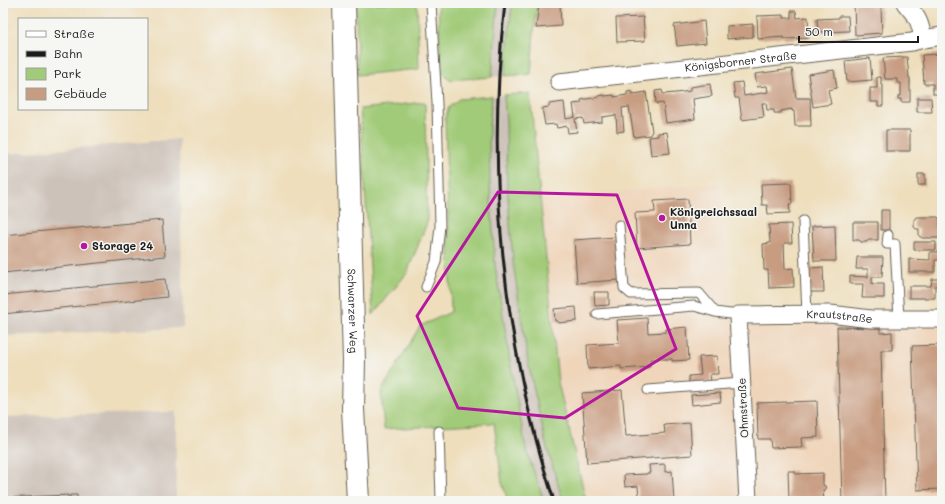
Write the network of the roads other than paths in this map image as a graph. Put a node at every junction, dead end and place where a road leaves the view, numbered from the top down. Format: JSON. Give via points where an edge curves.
{"nodes":[{"id":1,"x":344,"y":3,"type":"edge"},
{"id":2,"x":431,"y":3,"type":"edge"},
{"id":3,"x":905,"y":3,"type":"edge"},
{"id":4,"x":942,"y":36,"type":"edge"},
{"id":5,"x":922,"y":39,"type":"junction"},
{"id":6,"x":559,"y":82,"type":"dead end"},
{"id":7,"x":803,"y":221,"type":"dead end"},
{"id":8,"x":619,"y":225,"type":"dead end"},
{"id":9,"x":888,"y":235,"type":"dead end"},
{"id":10,"x":426,"y":287,"type":"dead end"},
{"id":11,"x":715,"y":312,"type":"junction"},
{"id":12,"x":596,"y":314,"type":"dead end"},
{"id":13,"x":807,"y":314,"type":"junction"},
{"id":14,"x":738,"y":316,"type":"junction"},
{"id":15,"x":898,"y":319,"type":"junction"},
{"id":16,"x":942,"y":319,"type":"edge"},
{"id":17,"x":742,"y":383,"type":"junction"},
{"id":18,"x":648,"y":390,"type":"dead end"},
{"id":19,"x":439,"y":431,"type":"dead end"},
{"id":20,"x":358,"y":501,"type":"edge"},
{"id":21,"x":441,"y":501,"type":"edge"},
{"id":22,"x":748,"y":501,"type":"edge"}],
"edges":[{"from":1,"to":20,"type":"street","name":"Schwarzer Weg","via":[[354,361],[353,409]]},
{"from":2,"to":10,"type":"lane","via":[[440,226],[436,262]]},
{"from":3,"to":5,"type":"street","via":[[917,17]]},
{"from":4,"to":5,"type":"street","name":"Königsborner Straße"},
{"from":5,"to":6,"type":"street","name":"Königsborner Straße"},
{"from":7,"to":13,"type":"lane"},
{"from":8,"to":11,"type":"lane","via":[[624,288],[631,294],[699,293]]},
{"from":9,"to":15,"type":"lane","via":[[887,244],[895,244]]},
{"from":11,"to":12,"type":"lane","via":[[694,306]]},
{"from":11,"to":14,"type":"lane"},
{"from":13,"to":14,"type":"street","name":"Krautstraße"},
{"from":13,"to":15,"type":"street","name":"Krautstraße"},
{"from":14,"to":17,"type":"street","name":"Ohmstraße"},
{"from":15,"to":16,"type":"street","name":"Krautstraße"},
{"from":17,"to":18,"type":"lane"},
{"from":17,"to":22,"type":"street","name":"Ohmstraße"},
{"from":19,"to":21,"type":"lane"}]}
